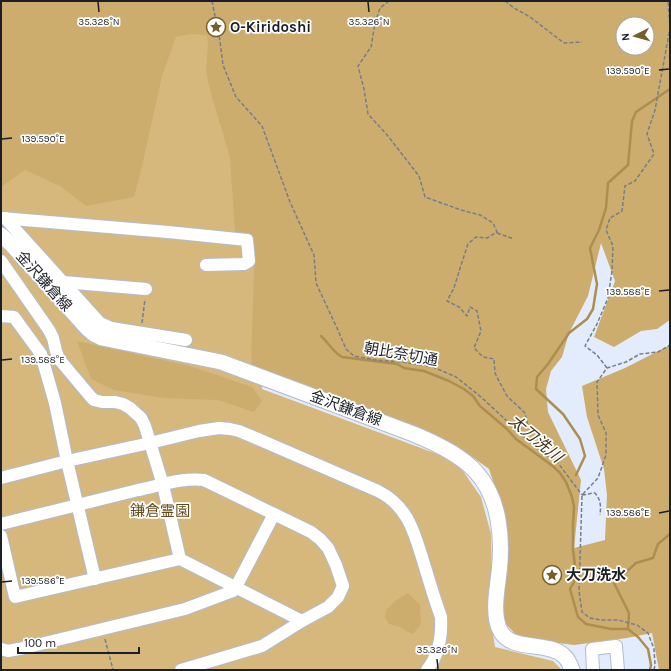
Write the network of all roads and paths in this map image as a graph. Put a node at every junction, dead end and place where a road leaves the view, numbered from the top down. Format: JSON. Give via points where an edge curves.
{"nodes":[{"id":1,"x":212,"y":1,"type":"edge"},
{"id":2,"x":389,"y":1,"type":"edge"},
{"id":3,"x":505,"y":1,"type":"edge"},
{"id":4,"x":668,"y":1,"type":"edge"},
{"id":5,"x":582,"y":42,"type":"dead end"},
{"id":6,"x":3,"y":218,"type":"edge"},
{"id":7,"x":497,"y":232,"type":"junction"},
{"id":8,"x":1,"y":235,"type":"edge"},
{"id":9,"x":514,"y":239,"type":"dead end"},
{"id":10,"x":1,"y":261,"type":"edge"},
{"id":11,"x":206,"y":265,"type":"dead end"},
{"id":12,"x":63,"y":282,"type":"junction"},
{"id":13,"x":146,"y":289,"type":"joint"},
{"id":14,"x":1,"y":316,"type":"edge"},
{"id":15,"x":141,"y":334,"type":"junction"},
{"id":16,"x":186,"y":340,"type":"dead end"},
{"id":17,"x":670,"y":345,"type":"edge"},
{"id":18,"x":606,"y":368,"type":"junction"},
{"id":19,"x":516,"y":429,"type":"junction"},
{"id":20,"x":150,"y":443,"type":"junction"},
{"id":21,"x":67,"y":461,"type":"junction"},
{"id":22,"x":1,"y":478,"type":"edge"},
{"id":23,"x":162,"y":485,"type":"junction"},
{"id":24,"x":582,"y":495,"type":"junction"},
{"id":25,"x":78,"y":504,"type":"junction"},
{"id":26,"x":274,"y":514,"type":"junction"},
{"id":27,"x":600,"y":515,"type":"dead end"},
{"id":28,"x":1,"y":524,"type":"edge"},
{"id":29,"x":1,"y":536,"type":"edge"},
{"id":30,"x":180,"y":559,"type":"junction"},
{"id":31,"x":95,"y":579,"type":"junction"},
{"id":32,"x":236,"y":587,"type":"junction"},
{"id":33,"x":302,"y":621,"type":"junction"},
{"id":34,"x":102,"y":630,"type":"junction"},
{"id":35,"x":1,"y":650,"type":"edge"},
{"id":36,"x":113,"y":670,"type":"edge"},
{"id":37,"x":181,"y":670,"type":"edge"},
{"id":38,"x":427,"y":670,"type":"edge"},
{"id":39,"x":572,"y":670,"type":"edge"},
{"id":40,"x":593,"y":670,"type":"edge"},
{"id":41,"x":618,"y":670,"type":"edge"},
{"id":42,"x":654,"y":670,"type":"edge"}],
"edges":[{"from":1,"to":19,"type":"path","name":"朝比奈切通","via":[[223,65],[236,97],[262,126],[290,202],[314,255],[316,283],[346,349],[354,356],[433,366],[456,377]]},
{"from":2,"to":7,"type":"path","via":[[380,8],[371,47],[358,66],[368,114],[419,176],[425,196],[480,215],[493,223]]},
{"from":3,"to":5,"type":"path","via":[[564,43]]},
{"from":4,"to":18,"type":"path","via":[[670,28],[655,110],[647,134],[654,154],[635,181],[626,186],[622,211],[610,218],[606,230],[613,246],[608,298],[585,346],[597,355]]},
{"from":6,"to":11,"type":"street","via":[[247,240],[249,261],[244,264]]},
{"from":6,"to":12,"type":"street"},
{"from":7,"to":9,"type":"path"},
{"from":7,"to":19,"type":"path","via":[[488,238],[476,237],[468,244],[454,288],[447,301],[459,307],[467,316],[470,307],[477,311],[481,331],[474,348],[483,357],[494,359],[495,373],[507,396],[525,413],[528,426]]},
{"from":8,"to":39,"type":"main road","name":"金沢鎌倉線","via":[[87,328],[102,338],[221,362],[411,433],[465,462],[476,471],[484,483],[495,508],[499,527],[496,620],[500,630],[504,637],[513,642],[562,654]]},
{"from":10,"to":20,"type":"street","via":[[49,330],[59,359],[85,391],[94,400],[123,404],[136,412],[142,418]]},
{"from":12,"to":13,"type":"street"},
{"from":12,"to":15,"type":"street","via":[[100,323]]},
{"from":13,"to":15,"type":"path"},
{"from":14,"to":21,"type":"street","via":[[14,317],[41,354],[55,403]]},
{"from":15,"to":16,"type":"street"},
{"from":17,"to":18,"type":"path","via":[[658,352],[640,354],[626,362]]},
{"from":18,"to":24,"type":"path","via":[[597,382],[598,415],[606,432],[606,455],[598,478]]},
{"from":19,"to":24,"type":"path","name":"朝比奈切通","via":[[558,463]]},
{"from":20,"to":21,"type":"street"},
{"from":20,"to":23,"type":"street"},
{"from":20,"to":38,"type":"street","via":[[200,430],[230,429],[386,495],[401,509],[412,526],[440,617],[442,628],[438,650]]},
{"from":21,"to":22,"type":"street"},
{"from":21,"to":25,"type":"street"},
{"from":23,"to":25,"type":"street"},
{"from":23,"to":26,"type":"street","via":[[187,480],[204,480]]},
{"from":23,"to":30,"type":"street"},
{"from":24,"to":27,"type":"path","via":[[595,493],[601,505]]},
{"from":24,"to":42,"type":"path","via":[[579,591],[582,612],[590,618],[618,620],[637,625],[648,633],[654,650]]},
{"from":25,"to":28,"type":"street"},
{"from":25,"to":31,"type":"street"},
{"from":26,"to":32,"type":"street"},
{"from":26,"to":33,"type":"street","via":[[320,539],[328,548],[343,586],[338,597],[328,607]]},
{"from":29,"to":31,"type":"street","via":[[15,597]]},
{"from":30,"to":31,"type":"street"},
{"from":30,"to":32,"type":"street"},
{"from":32,"to":33,"type":"street"},
{"from":32,"to":34,"type":"street","via":[[233,591],[186,609]]},
{"from":33,"to":37,"type":"street","via":[[262,646]]},
{"from":34,"to":35,"type":"street","via":[[24,648]]},
{"from":34,"to":36,"type":"path"},
{"from":40,"to":41,"type":"street","via":[[592,649],[616,646]]}]}
